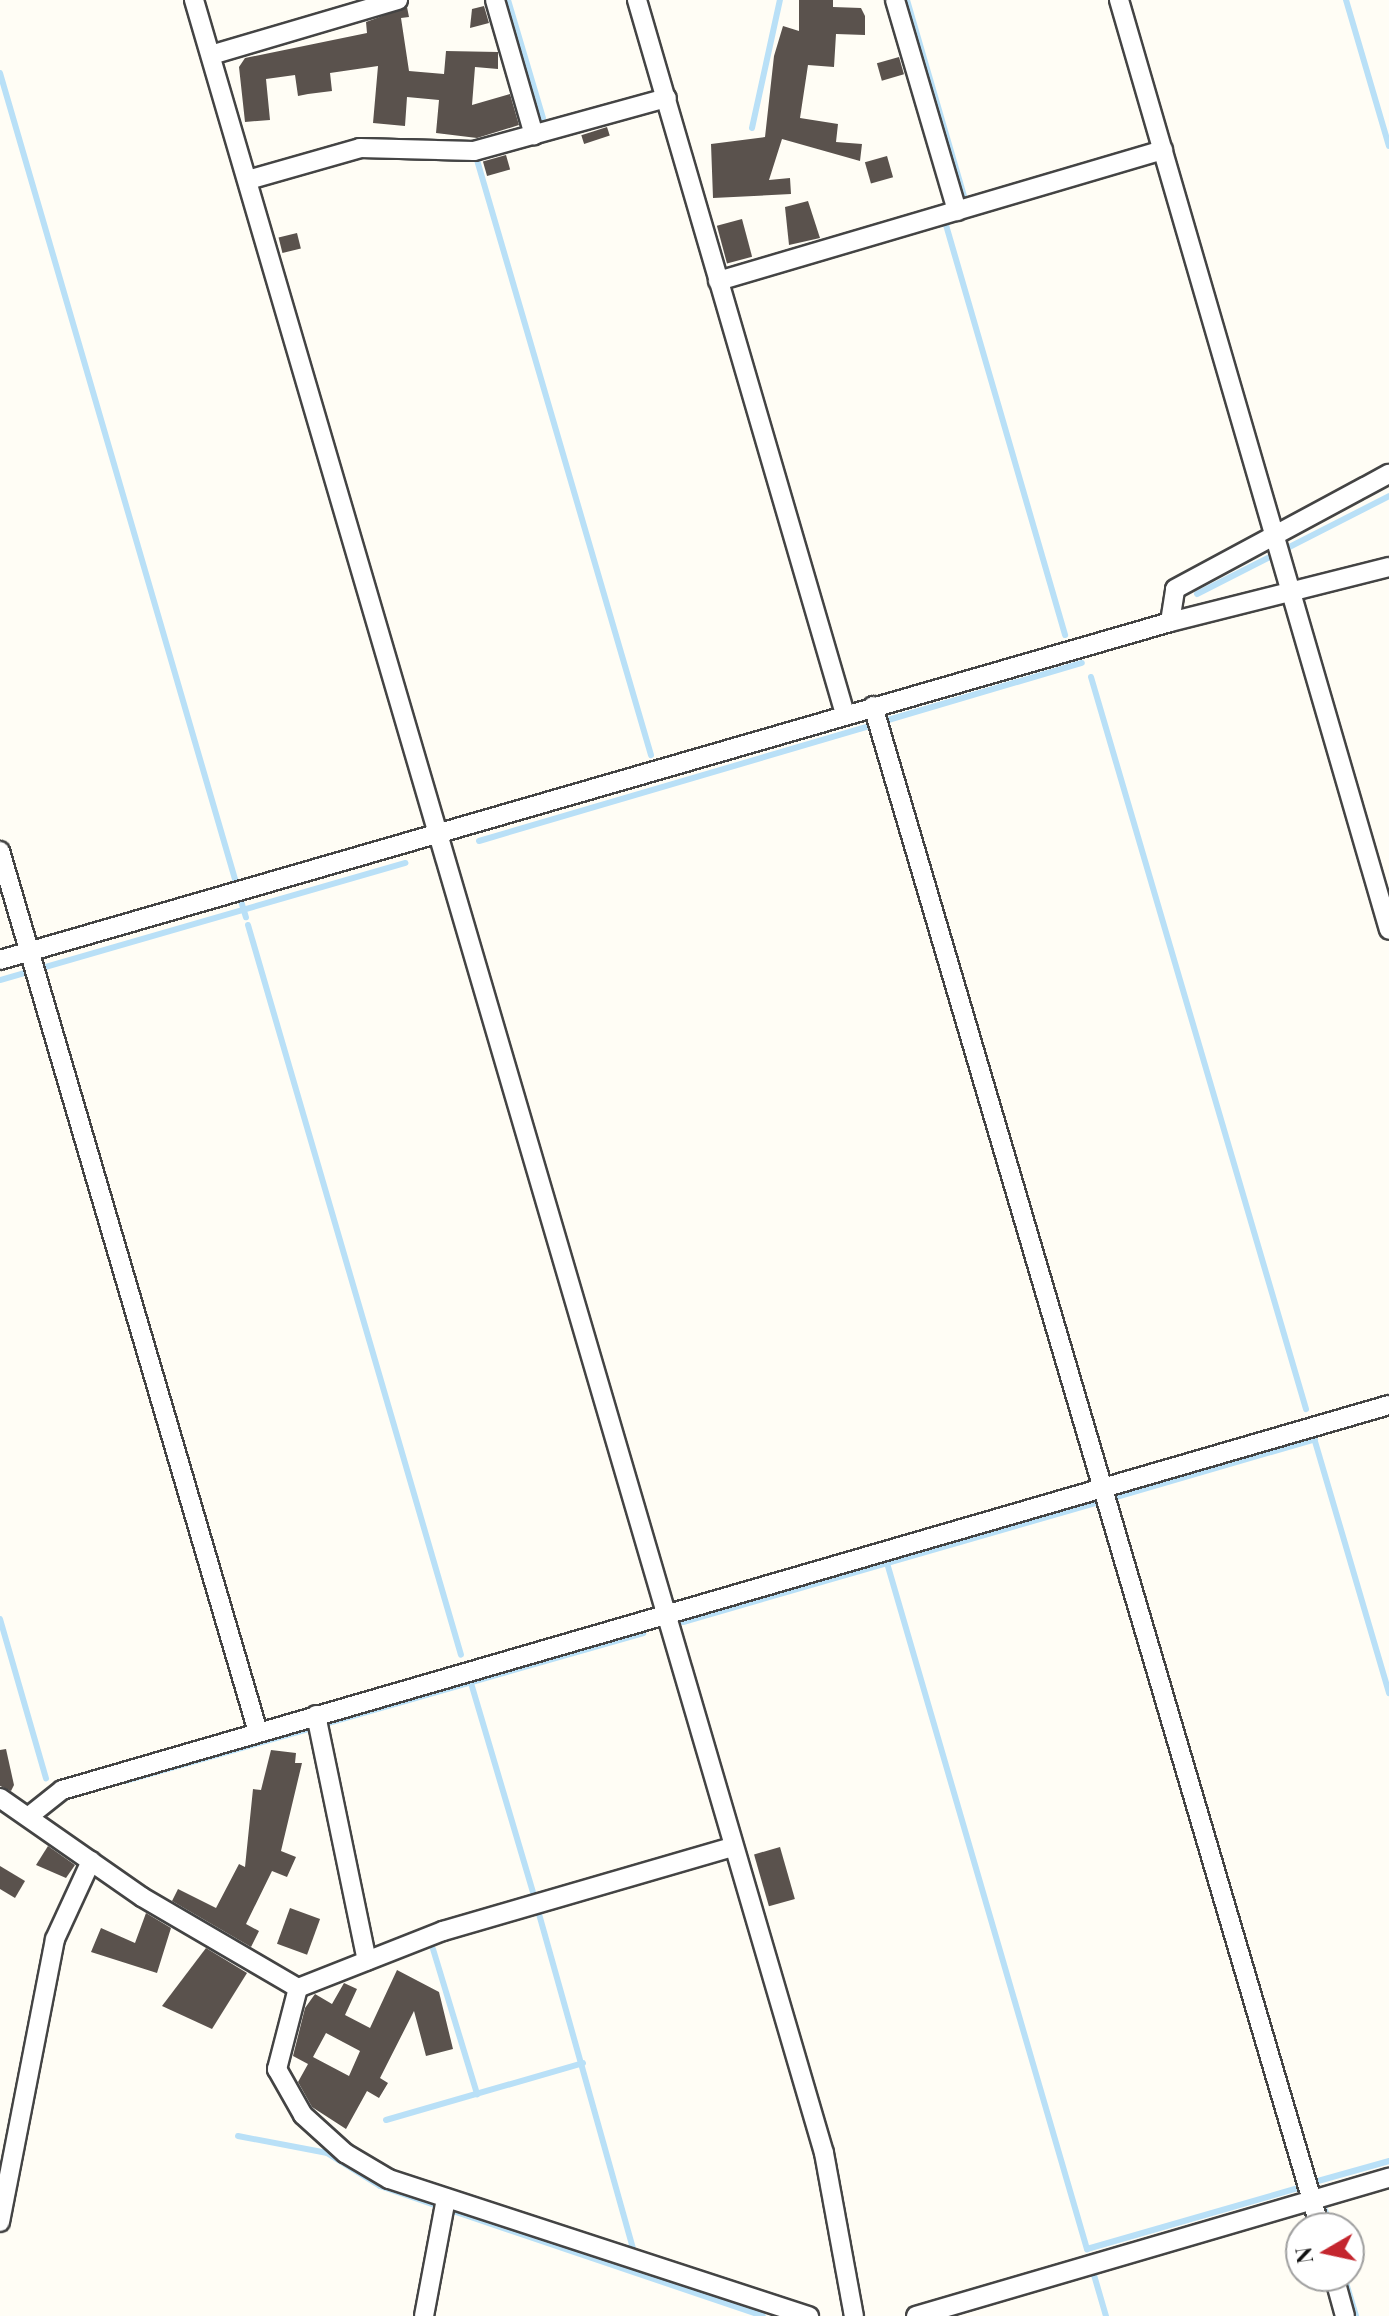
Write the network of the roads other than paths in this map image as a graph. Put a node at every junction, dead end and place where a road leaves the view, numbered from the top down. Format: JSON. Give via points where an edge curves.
{"nodes":[{"id":1,"x":194,"y":0,"type":"edge"},
{"id":2,"x":398,"y":0,"type":"edge"},
{"id":3,"x":495,"y":0,"type":"edge"},
{"id":4,"x":637,"y":0,"type":"edge"},
{"id":5,"x":895,"y":0,"type":"edge"},
{"id":6,"x":1119,"y":0,"type":"edge"},
{"id":7,"x":211,"y":55,"type":"junction"},
{"id":8,"x":667,"y":98,"type":"junction"},
{"id":9,"x":534,"y":135,"type":"junction"},
{"id":10,"x":1163,"y":150,"type":"junction"},
{"id":11,"x":248,"y":180,"type":"junction"},
{"id":12,"x":957,"y":211,"type":"junction"},
{"id":13,"x":718,"y":281,"type":"junction"},
{"id":14,"x":1389,"y":474,"type":"edge"},
{"id":15,"x":1278,"y":545,"type":"junction"},
{"id":16,"x":1389,"y":567,"type":"edge"},
{"id":17,"x":1291,"y":590,"type":"junction"},
{"id":18,"x":1170,"y":622,"type":"junction"},
{"id":19,"x":873,"y":706,"type":"junction"},
{"id":20,"x":845,"y":714,"type":"junction"},
{"id":21,"x":437,"y":834,"type":"junction"},
{"id":22,"x":0,"y":851,"type":"edge"},
{"id":23,"x":1389,"y":930,"type":"edge"},
{"id":24,"x":0,"y":960,"type":"edge"},
{"id":25,"x":33,"y":964,"type":"junction"},
{"id":26,"x":1389,"y":1405,"type":"edge"},
{"id":27,"x":1103,"y":1489,"type":"junction"},
{"id":28,"x":666,"y":1614,"type":"junction"},
{"id":29,"x":316,"y":1715,"type":"junction"},
{"id":30,"x":258,"y":1732,"type":"junction"},
{"id":31,"x":0,"y":1798,"type":"edge"},
{"id":32,"x":28,"y":1817,"type":"junction"},
{"id":33,"x":733,"y":1847,"type":"junction"},
{"id":34,"x":91,"y":1861,"type":"junction"},
{"id":35,"x":367,"y":1961,"type":"junction"},
{"id":36,"x":298,"y":1988,"type":"junction"},
{"id":37,"x":1389,"y":2178,"type":"edge"},
{"id":38,"x":446,"y":2198,"type":"junction"},
{"id":39,"x":1312,"y":2200,"type":"junction"},
{"id":40,"x":1315,"y":2212,"type":"edge"},
{"id":41,"x":0,"y":2222,"type":"edge"},
{"id":42,"x":1338,"y":2292,"type":"edge"},
{"id":43,"x":424,"y":2316,"type":"edge"},
{"id":44,"x":809,"y":2316,"type":"edge"},
{"id":45,"x":854,"y":2316,"type":"edge"},
{"id":46,"x":916,"y":2316,"type":"edge"},
{"id":47,"x":1345,"y":2316,"type":"edge"}],
"edges":[{"from":1,"to":7,"type":"street"},
{"from":2,"to":7,"type":"street"},
{"from":3,"to":9,"type":"street"},
{"from":4,"to":8,"type":"street"},
{"from":5,"to":12,"type":"street"},
{"from":6,"to":10,"type":"street"},
{"from":7,"to":11,"type":"street"},
{"from":8,"to":9,"type":"street"},
{"from":8,"to":13,"type":"street"},
{"from":9,"to":11,"type":"street","via":[[474,151],[360,148]]},
{"from":10,"to":12,"type":"street"},
{"from":10,"to":15,"type":"street"},
{"from":11,"to":21,"type":"street"},
{"from":12,"to":13,"type":"street"},
{"from":13,"to":20,"type":"street"},
{"from":14,"to":15,"type":"street"},
{"from":15,"to":17,"type":"street"},
{"from":15,"to":18,"type":"street","via":[[1175,589]]},
{"from":16,"to":17,"type":"street"},
{"from":17,"to":18,"type":"street"},
{"from":17,"to":23,"type":"street"},
{"from":18,"to":19,"type":"street"},
{"from":19,"to":20,"type":"street"},
{"from":19,"to":27,"type":"street"},
{"from":20,"to":21,"type":"street"},
{"from":21,"to":25,"type":"street"},
{"from":21,"to":28,"type":"street"},
{"from":22,"to":25,"type":"street"},
{"from":24,"to":25,"type":"street"},
{"from":25,"to":30,"type":"street"},
{"from":26,"to":27,"type":"street"},
{"from":27,"to":28,"type":"street"},
{"from":27,"to":39,"type":"street"},
{"from":28,"to":29,"type":"street"},
{"from":28,"to":33,"type":"street"},
{"from":29,"to":30,"type":"street"},
{"from":29,"to":35,"type":"street"},
{"from":30,"to":32,"type":"street","via":[[62,1790]]},
{"from":31,"to":32,"type":"street"},
{"from":32,"to":34,"type":"street"},
{"from":33,"to":35,"type":"street"},
{"from":33,"to":45,"type":"street","via":[[842,2219]]},
{"from":34,"to":36,"type":"street"},
{"from":34,"to":41,"type":"street","via":[[55,1939]]},
{"from":35,"to":36,"type":"street"},
{"from":36,"to":38,"type":"street","via":[[279,2044],[282,2086],[345,2153],[389,2179]]},
{"from":37,"to":39,"type":"street"},
{"from":38,"to":43,"type":"street"},
{"from":38,"to":44,"type":"street"},
{"from":39,"to":40,"type":"street"},
{"from":39,"to":46,"type":"street"},
{"from":42,"to":47,"type":"street"}]}
